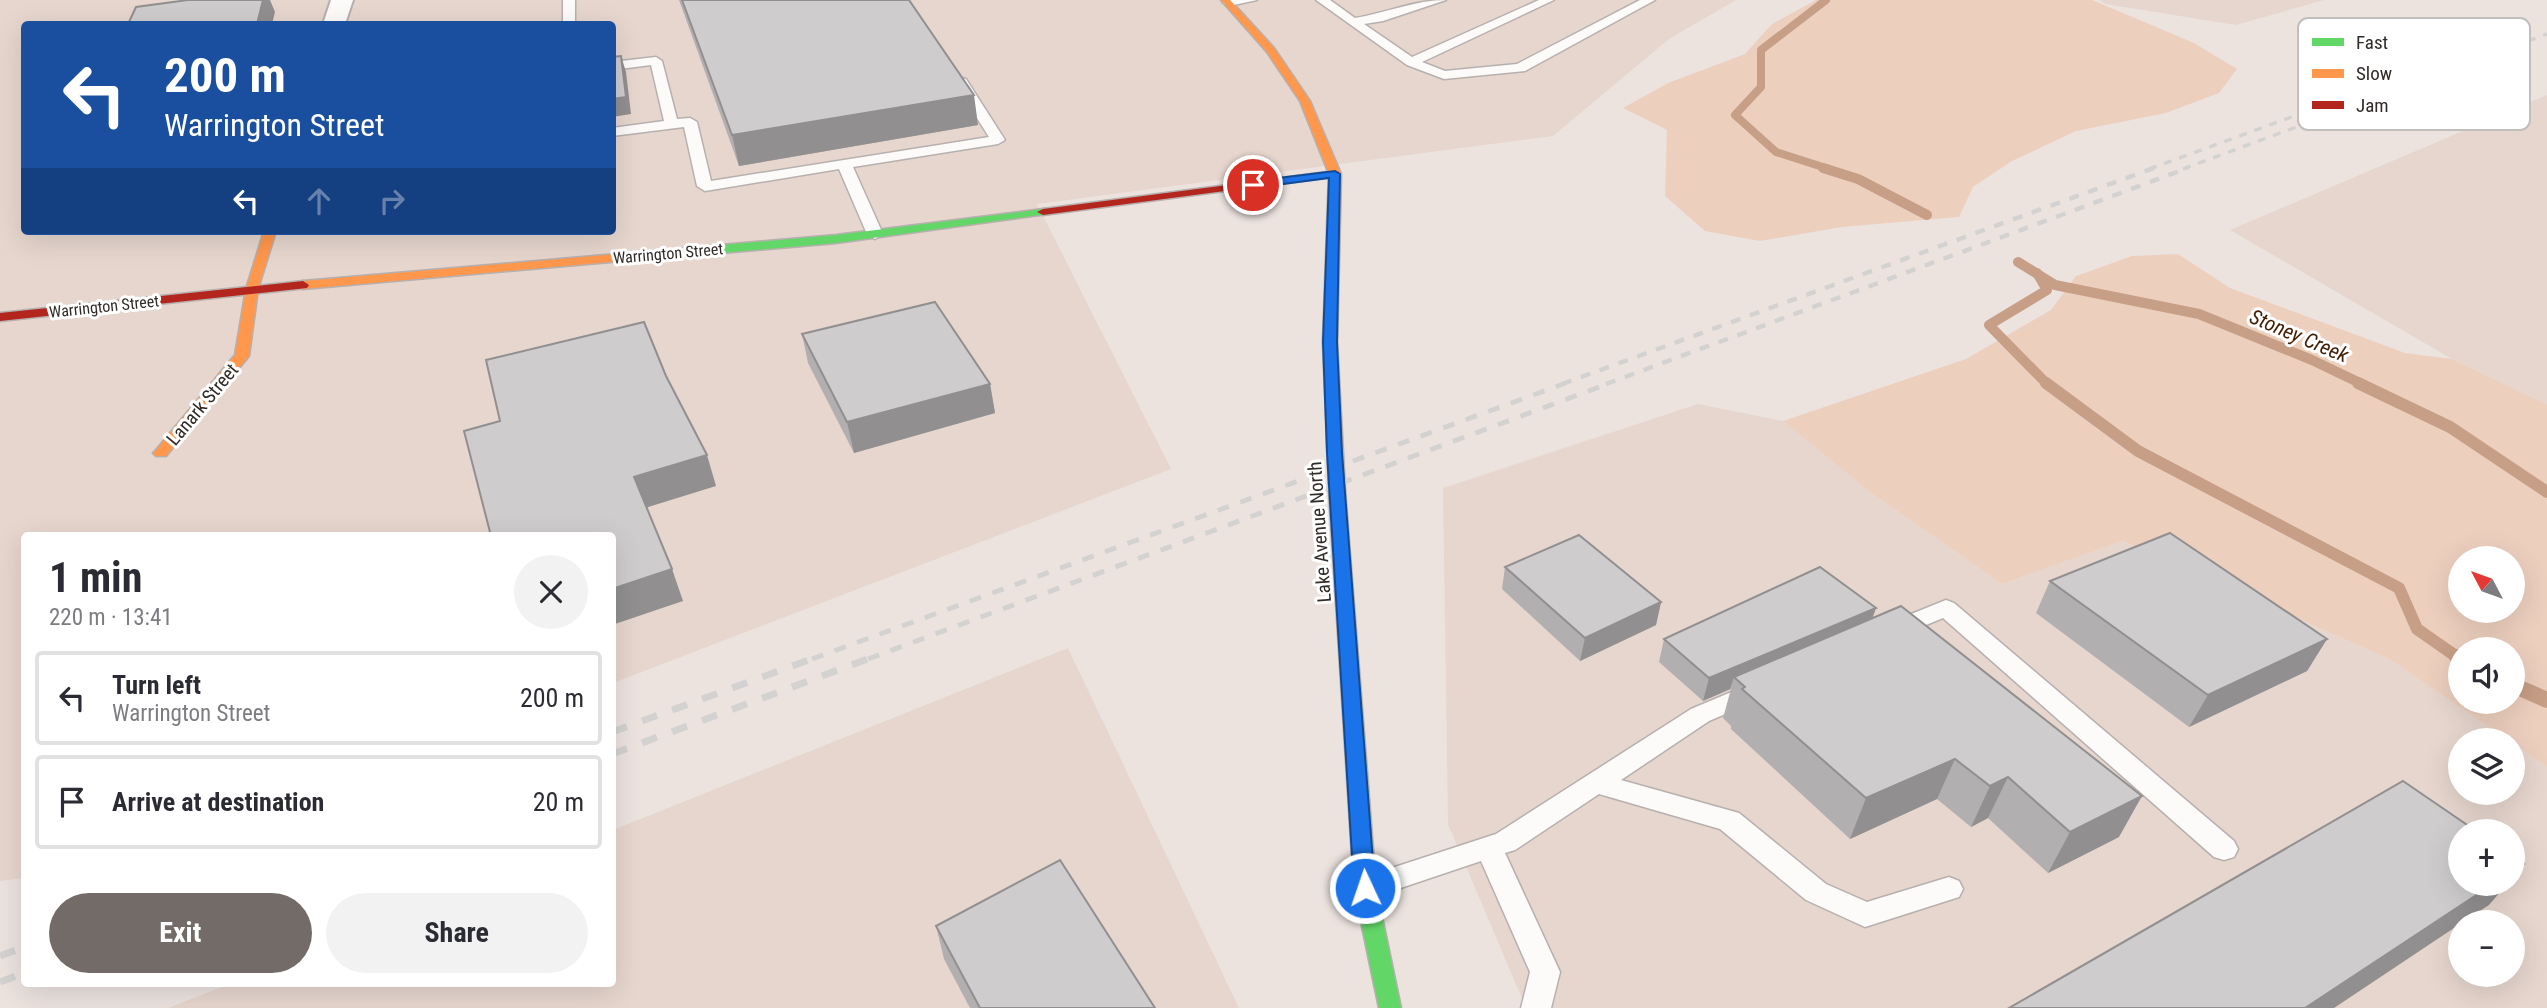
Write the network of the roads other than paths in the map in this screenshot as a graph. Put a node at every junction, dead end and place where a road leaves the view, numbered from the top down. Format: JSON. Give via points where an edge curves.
{"nodes":[{"id":1,"x":342,"y":0,"type":"edge"},
{"id":2,"x":569,"y":0,"type":"edge"},
{"id":3,"x":1251,"y":0,"type":"edge"},
{"id":4,"x":1322,"y":0,"type":"edge"},
{"id":5,"x":1440,"y":0,"type":"edge"},
{"id":6,"x":1548,"y":0,"type":"edge"},
{"id":7,"x":1649,"y":0,"type":"edge"},
{"id":8,"x":1227,"y":1,"type":"edge"},
{"id":9,"x":335,"y":21,"type":"edge"},
{"id":10,"x":569,"y":21,"type":"edge"},
{"id":11,"x":1353,"y":22,"type":"junction"},
{"id":12,"x":1411,"y":62,"type":"junction"},
{"id":13,"x":616,"y":66,"type":"edge"},
{"id":14,"x":956,"y":75,"type":"edge"},
{"id":15,"x":672,"y":125,"type":"junction"},
{"id":16,"x":616,"y":132,"type":"edge"},
{"id":17,"x":844,"y":164,"type":"junction"},
{"id":18,"x":1335,"y":174,"type":"junction"},
{"id":19,"x":874,"y":234,"type":"junction"},
{"id":20,"x":269,"y":235,"type":"edge"},
{"id":21,"x":252,"y":289,"type":"junction"},
{"id":22,"x":0,"y":317,"type":"edge"},
{"id":23,"x":161,"y":453,"type":"dead end"},
{"id":24,"x":1872,"y":640,"type":"edge"},
{"id":25,"x":1774,"y":683,"type":"edge"},
{"id":26,"x":1596,"y":783,"type":"junction"},
{"id":27,"x":1489,"y":847,"type":"junction"},
{"id":28,"x":2224,"y":849,"type":"dead end"},
{"id":29,"x":1365,"y":888,"type":"junction"},
{"id":30,"x":1949,"y":889,"type":"dead end"},
{"id":31,"x":1390,"y":1008,"type":"edge"},
{"id":32,"x":1536,"y":1008,"type":"edge"}],
"edges":[{"from":1,"to":9,"type":"street"},
{"from":2,"to":10,"type":"lane"},
{"from":3,"to":8,"type":"lane"},
{"from":4,"to":11,"type":"lane"},
{"from":5,"to":11,"type":"lane"},
{"from":6,"to":12,"type":"lane"},
{"from":7,"to":12,"type":"lane","via":[[1520,68],[1444,75]]},
{"from":8,"to":18,"type":"street","name":"Lake Avenue North","via":[[1271,50],[1305,101]]},
{"from":11,"to":12,"type":"lane"},
{"from":13,"to":15,"type":"lane","via":[[656,61]]},
{"from":14,"to":17,"type":"lane","via":[[998,141]]},
{"from":15,"to":16,"type":"lane"},
{"from":15,"to":17,"type":"lane","via":[[690,122],[705,186]]},
{"from":17,"to":19,"type":"lane"},
{"from":18,"to":19,"type":"street","name":"Warrington Street"},
{"from":18,"to":29,"type":"street","name":"Lake Avenue North","via":[[1330,342],[1334,453]]},
{"from":19,"to":21,"type":"street","name":"Warrington Street"},
{"from":20,"to":21,"type":"street","name":"Lanark Street"},
{"from":21,"to":22,"type":"street","name":"Warrington Street"},
{"from":21,"to":23,"type":"street","name":"Lanark Street","via":[[242,356]]},
{"from":24,"to":28,"type":"lane","via":[[1946,608]]},
{"from":25,"to":26,"type":"lane","via":[[1700,715]]},
{"from":26,"to":27,"type":"lane","via":[[1505,842]]},
{"from":26,"to":30,"type":"lane","via":[[1729,821],[1816,892],[1865,915]]},
{"from":27,"to":29,"type":"lane"},
{"from":27,"to":32,"type":"lane","via":[[1545,972]]},
{"from":29,"to":31,"type":"street","name":"Lake Avenue North"}]}
